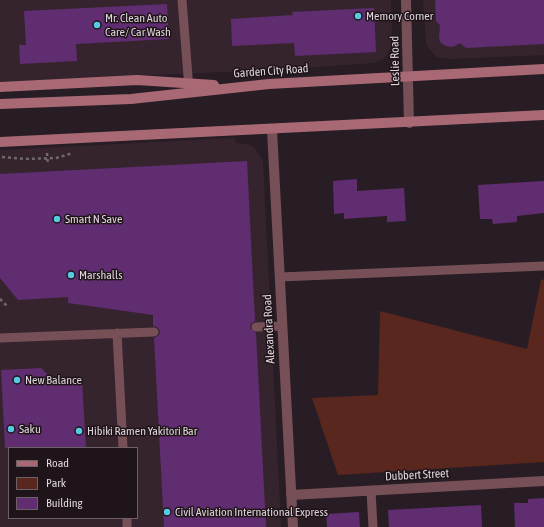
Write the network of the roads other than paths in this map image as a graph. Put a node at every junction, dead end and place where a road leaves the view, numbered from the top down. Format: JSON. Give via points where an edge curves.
{"nodes":[{"id":1,"x":182,"y":0,"type":"edge"},
{"id":2,"x":406,"y":0,"type":"edge"},
{"id":3,"x":544,"y":69,"type":"edge"},
{"id":4,"x":408,"y":76,"type":"junction"},
{"id":5,"x":0,"y":88,"type":"edge"},
{"id":6,"x":188,"y":88,"type":"junction"},
{"id":7,"x":0,"y":104,"type":"edge"},
{"id":8,"x":544,"y":115,"type":"edge"},
{"id":9,"x":409,"y":123,"type":"junction"},
{"id":10,"x":272,"y":130,"type":"junction"},
{"id":11,"x":0,"y":142,"type":"edge"},
{"id":12,"x":544,"y":266,"type":"edge"},
{"id":13,"x":280,"y":277,"type":"junction"},
{"id":14,"x":282,"y":326,"type":"junction"},
{"id":15,"x":256,"y":327,"type":"dead end"},
{"id":16,"x":154,"y":332,"type":"dead end"},
{"id":17,"x":117,"y":333,"type":"junction"},
{"id":18,"x":0,"y":338,"type":"edge"},
{"id":19,"x":123,"y":447,"type":"edge"},
{"id":20,"x":544,"y":481,"type":"edge"},
{"id":21,"x":371,"y":491,"type":"junction"},
{"id":22,"x":291,"y":496,"type":"junction"},
{"id":23,"x":293,"y":527,"type":"edge"},
{"id":24,"x":373,"y":527,"type":"edge"}],
"edges":[{"from":1,"to":6,"type":"lane"},
{"from":2,"to":4,"type":"street","name":"Leslie Road"},
{"from":3,"to":4,"type":"main road","name":"Garden City Road"},
{"from":4,"to":6,"type":"main road","name":"Garden City Road"},
{"from":4,"to":9,"type":"street","name":"Leslie Road"},
{"from":5,"to":6,"type":"main road","via":[[137,80]]},
{"from":6,"to":7,"type":"main road","name":"Garden City Road","via":[[131,99]]},
{"from":8,"to":9,"type":"main road"},
{"from":9,"to":10,"type":"main road"},
{"from":10,"to":11,"type":"main road"},
{"from":10,"to":13,"type":"street","name":"Alexandra Road"},
{"from":12,"to":13,"type":"lane"},
{"from":13,"to":14,"type":"street","name":"Alexandra Road"},
{"from":14,"to":15,"type":"lane"},
{"from":14,"to":22,"type":"street","name":"Alexandra Road"},
{"from":16,"to":17,"type":"lane"},
{"from":17,"to":18,"type":"lane"},
{"from":17,"to":19,"type":"lane"},
{"from":20,"to":21,"type":"street","name":"Dubbert Street"},
{"from":21,"to":22,"type":"street","name":"Dubbert Street"},
{"from":21,"to":24,"type":"lane"},
{"from":22,"to":23,"type":"street","name":"Alexandra Road"}]}
